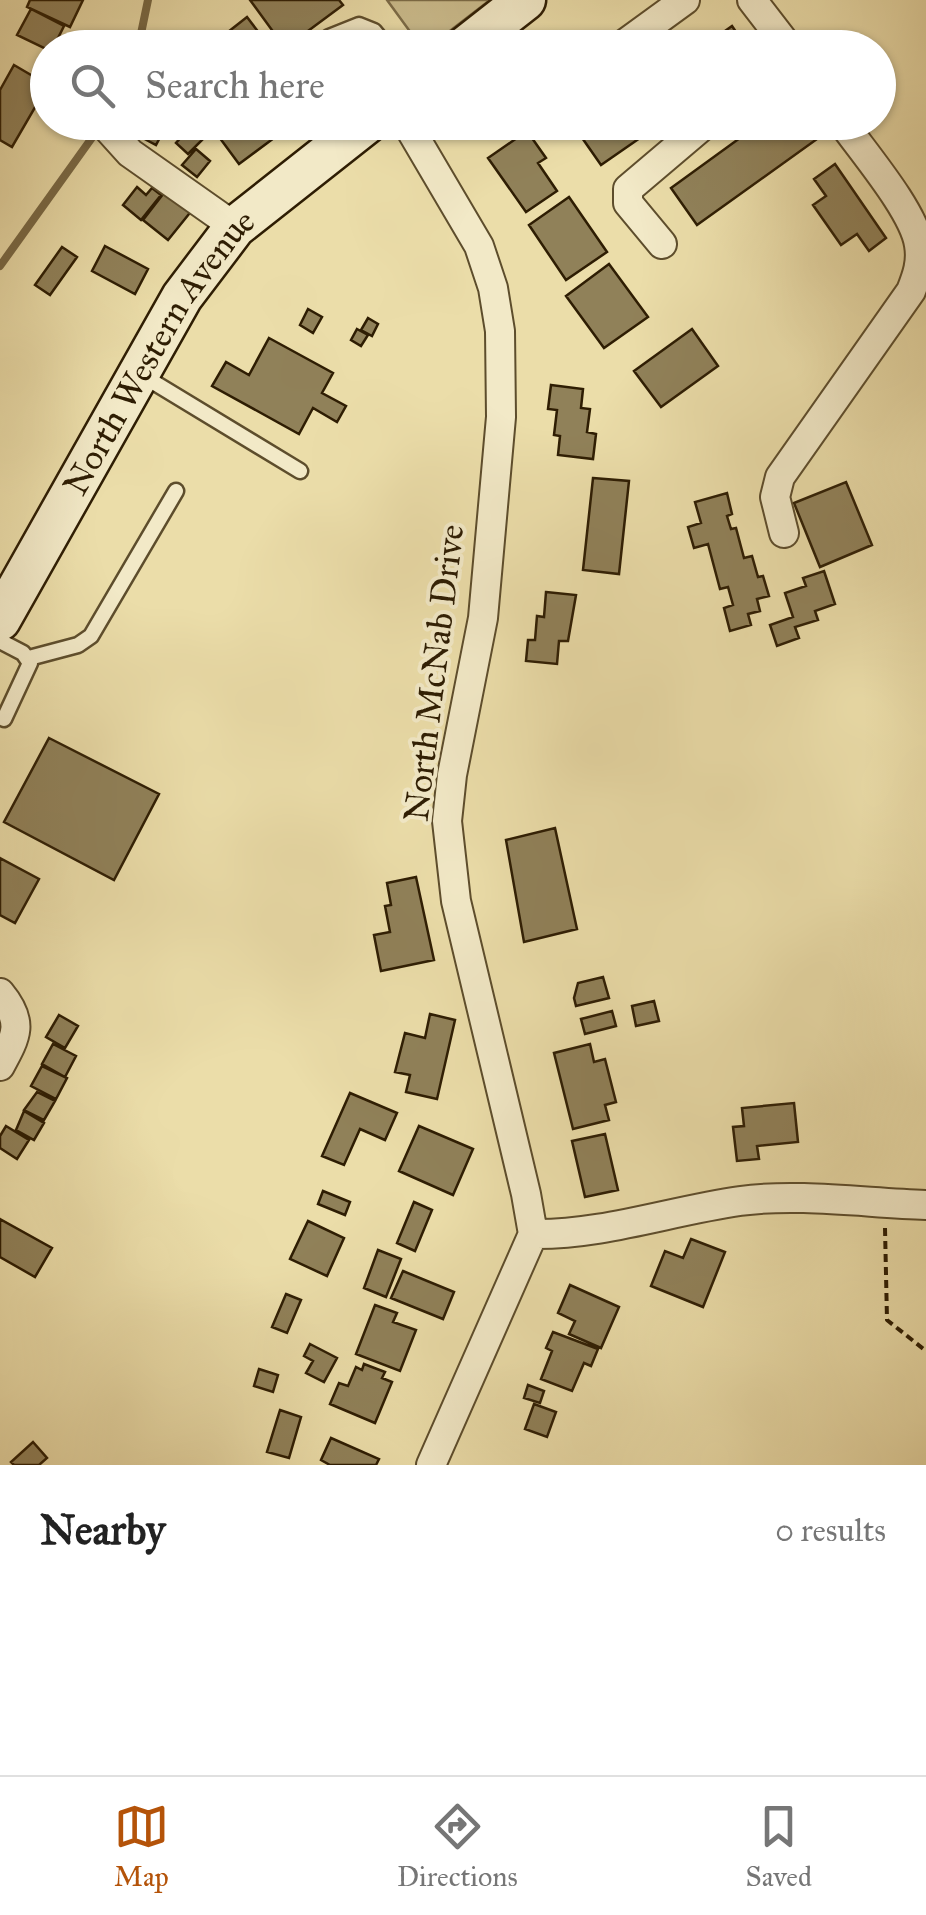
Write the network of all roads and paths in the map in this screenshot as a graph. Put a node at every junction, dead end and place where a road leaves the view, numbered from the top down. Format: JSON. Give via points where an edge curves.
{"nodes":[{"id":1,"x":526,"y":0,"type":"edge"},
{"id":2,"x":685,"y":0,"type":"edge"},
{"id":3,"x":752,"y":0,"type":"edge"},
{"id":4,"x":347,"y":30,"type":"edge"},
{"id":5,"x":372,"y":30,"type":"edge"},
{"id":6,"x":487,"y":30,"type":"edge"},
{"id":7,"x":644,"y":30,"type":"edge"},
{"id":8,"x":775,"y":30,"type":"edge"},
{"id":9,"x":118,"y":140,"type":"edge"},
{"id":10,"x":340,"y":140,"type":"edge"},
{"id":11,"x":417,"y":140,"type":"edge"},
{"id":12,"x":685,"y":140,"type":"edge"},
{"id":13,"x":855,"y":140,"type":"edge"},
{"id":14,"x":236,"y":227,"type":"junction"},
{"id":15,"x":662,"y":244,"type":"dead end"},
{"id":16,"x":923,"y":264,"type":"edge"},
{"id":17,"x":140,"y":373,"type":"junction"},
{"id":18,"x":300,"y":471,"type":"dead end"},
{"id":19,"x":176,"y":491,"type":"dead end"},
{"id":20,"x":784,"y":533,"type":"dead end"},
{"id":21,"x":0,"y":620,"type":"edge"},
{"id":22,"x":0,"y":641,"type":"edge"},
{"id":23,"x":29,"y":658,"type":"junction"},
{"id":24,"x":4,"y":720,"type":"dead end"},
{"id":25,"x":0,"y":992,"type":"edge"},
{"id":26,"x":0,"y":1066,"type":"edge"},
{"id":27,"x":884,"y":1204,"type":"junction"},
{"id":28,"x":926,"y":1205,"type":"edge"},
{"id":29,"x":533,"y":1234,"type":"junction"},
{"id":30,"x":926,"y":1352,"type":"edge"},
{"id":31,"x":431,"y":1465,"type":"edge"}],
"edges":[{"from":1,"to":6,"type":"street"},
{"from":2,"to":7,"type":"street"},
{"from":3,"to":8,"type":"street"},
{"from":4,"to":5,"type":"lane"},
{"from":9,"to":14,"type":"street"},
{"from":10,"to":14,"type":"street","name":"North Western Avenue"},
{"from":11,"to":29,"type":"street","name":"North McNab Drive","via":[[479,246],[500,331],[501,417],[483,618],[446,821],[456,901]]},
{"from":12,"to":15,"type":"street","via":[[632,183],[626,198]]},
{"from":13,"to":16,"type":"street","via":[[909,216]]},
{"from":14,"to":17,"type":"street","name":"North Western Avenue","via":[[182,298]]},
{"from":16,"to":20,"type":"street","via":[[780,477],[775,497]]},
{"from":17,"to":18,"type":"lane"},
{"from":17,"to":21,"type":"street","name":"North Western Avenue"},
{"from":19,"to":23,"type":"lane","via":[[91,636]]},
{"from":22,"to":23,"type":"lane"},
{"from":23,"to":24,"type":"lane"},
{"from":25,"to":26,"type":"street","via":[[16,1021]]},
{"from":27,"to":28,"type":"street"},
{"from":27,"to":29,"type":"street","via":[[744,1200],[577,1234]]},
{"from":27,"to":30,"type":"path","via":[[887,1320]]},
{"from":29,"to":31,"type":"street"}]}
